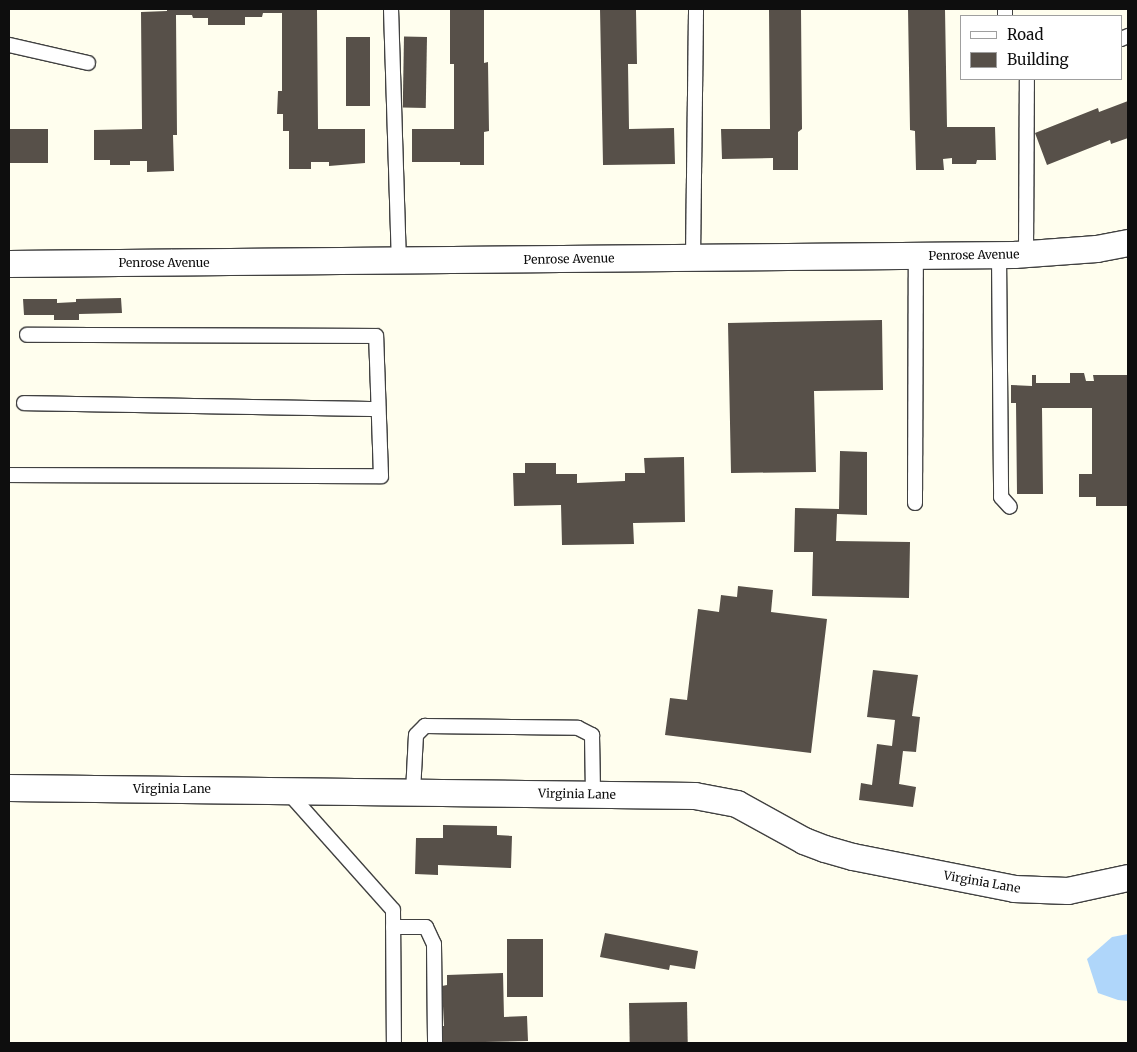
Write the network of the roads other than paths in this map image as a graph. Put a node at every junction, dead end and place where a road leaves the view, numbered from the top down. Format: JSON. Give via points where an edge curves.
{"nodes":[{"id":1,"x":390,"y":9,"type":"edge"},
{"id":2,"x":696,"y":9,"type":"edge"},
{"id":3,"x":9,"y":45,"type":"edge"},
{"id":4,"x":88,"y":63,"type":"dead end"},
{"id":5,"x":1027,"y":80,"type":"edge"},
{"id":6,"x":1128,"y":243,"type":"edge"},
{"id":7,"x":1026,"y":254,"type":"junction"},
{"id":8,"x":999,"y":255,"type":"junction"},
{"id":9,"x":916,"y":256,"type":"junction"},
{"id":10,"x":693,"y":258,"type":"junction"},
{"id":11,"x":399,"y":261,"type":"junction"},
{"id":12,"x":9,"y":264,"type":"edge"},
{"id":13,"x":27,"y":335,"type":"dead end"},
{"id":14,"x":24,"y":403,"type":"dead end"},
{"id":15,"x":378,"y":409,"type":"junction"},
{"id":16,"x":9,"y":475,"type":"edge"},
{"id":17,"x":916,"y":503,"type":"dead end"},
{"id":18,"x":1010,"y":508,"type":"dead end"},
{"id":19,"x":9,"y":788,"type":"edge"},
{"id":20,"x":287,"y":790,"type":"junction"},
{"id":21,"x":413,"y":792,"type":"junction"},
{"id":22,"x":593,"y":794,"type":"junction"},
{"id":23,"x":1128,"y":878,"type":"edge"},
{"id":24,"x":393,"y":927,"type":"junction"},
{"id":25,"x":394,"y":1043,"type":"edge"},
{"id":26,"x":435,"y":1043,"type":"edge"}],
"edges":[{"from":1,"to":11,"type":"lane"},
{"from":2,"to":10,"type":"lane"},
{"from":3,"to":4,"type":"lane"},
{"from":5,"to":7,"type":"lane"},
{"from":6,"to":7,"type":"street","name":"Penrose Avenue","via":[[1097,249]]},
{"from":7,"to":8,"type":"street","name":"Penrose Avenue"},
{"from":8,"to":9,"type":"street","name":"Penrose Avenue"},
{"from":8,"to":18,"type":"lane","via":[[1001,497]]},
{"from":9,"to":10,"type":"street","name":"Penrose Avenue"},
{"from":9,"to":17,"type":"lane"},
{"from":10,"to":11,"type":"street","name":"Penrose Avenue"},
{"from":11,"to":12,"type":"street","name":"Penrose Avenue"},
{"from":13,"to":15,"type":"lane","via":[[376,336]]},
{"from":14,"to":15,"type":"lane"},
{"from":15,"to":16,"type":"lane","via":[[381,476]]},
{"from":19,"to":20,"type":"street","name":"Virginia Lane"},
{"from":20,"to":21,"type":"street","name":"Virginia Lane"},
{"from":20,"to":24,"type":"lane","via":[[394,910]]},
{"from":21,"to":22,"type":"street","name":"Virginia Lane"},
{"from":21,"to":22,"type":"lane","via":[[416,735],[425,726],[578,728],[592,736]]},
{"from":22,"to":23,"type":"street","name":"Virginia Lane","via":[[694,796],[723,800],[825,849],[1014,889],[1068,891]]},
{"from":24,"to":25,"type":"lane"},
{"from":24,"to":26,"type":"lane","via":[[426,927],[434,944]]}]}
